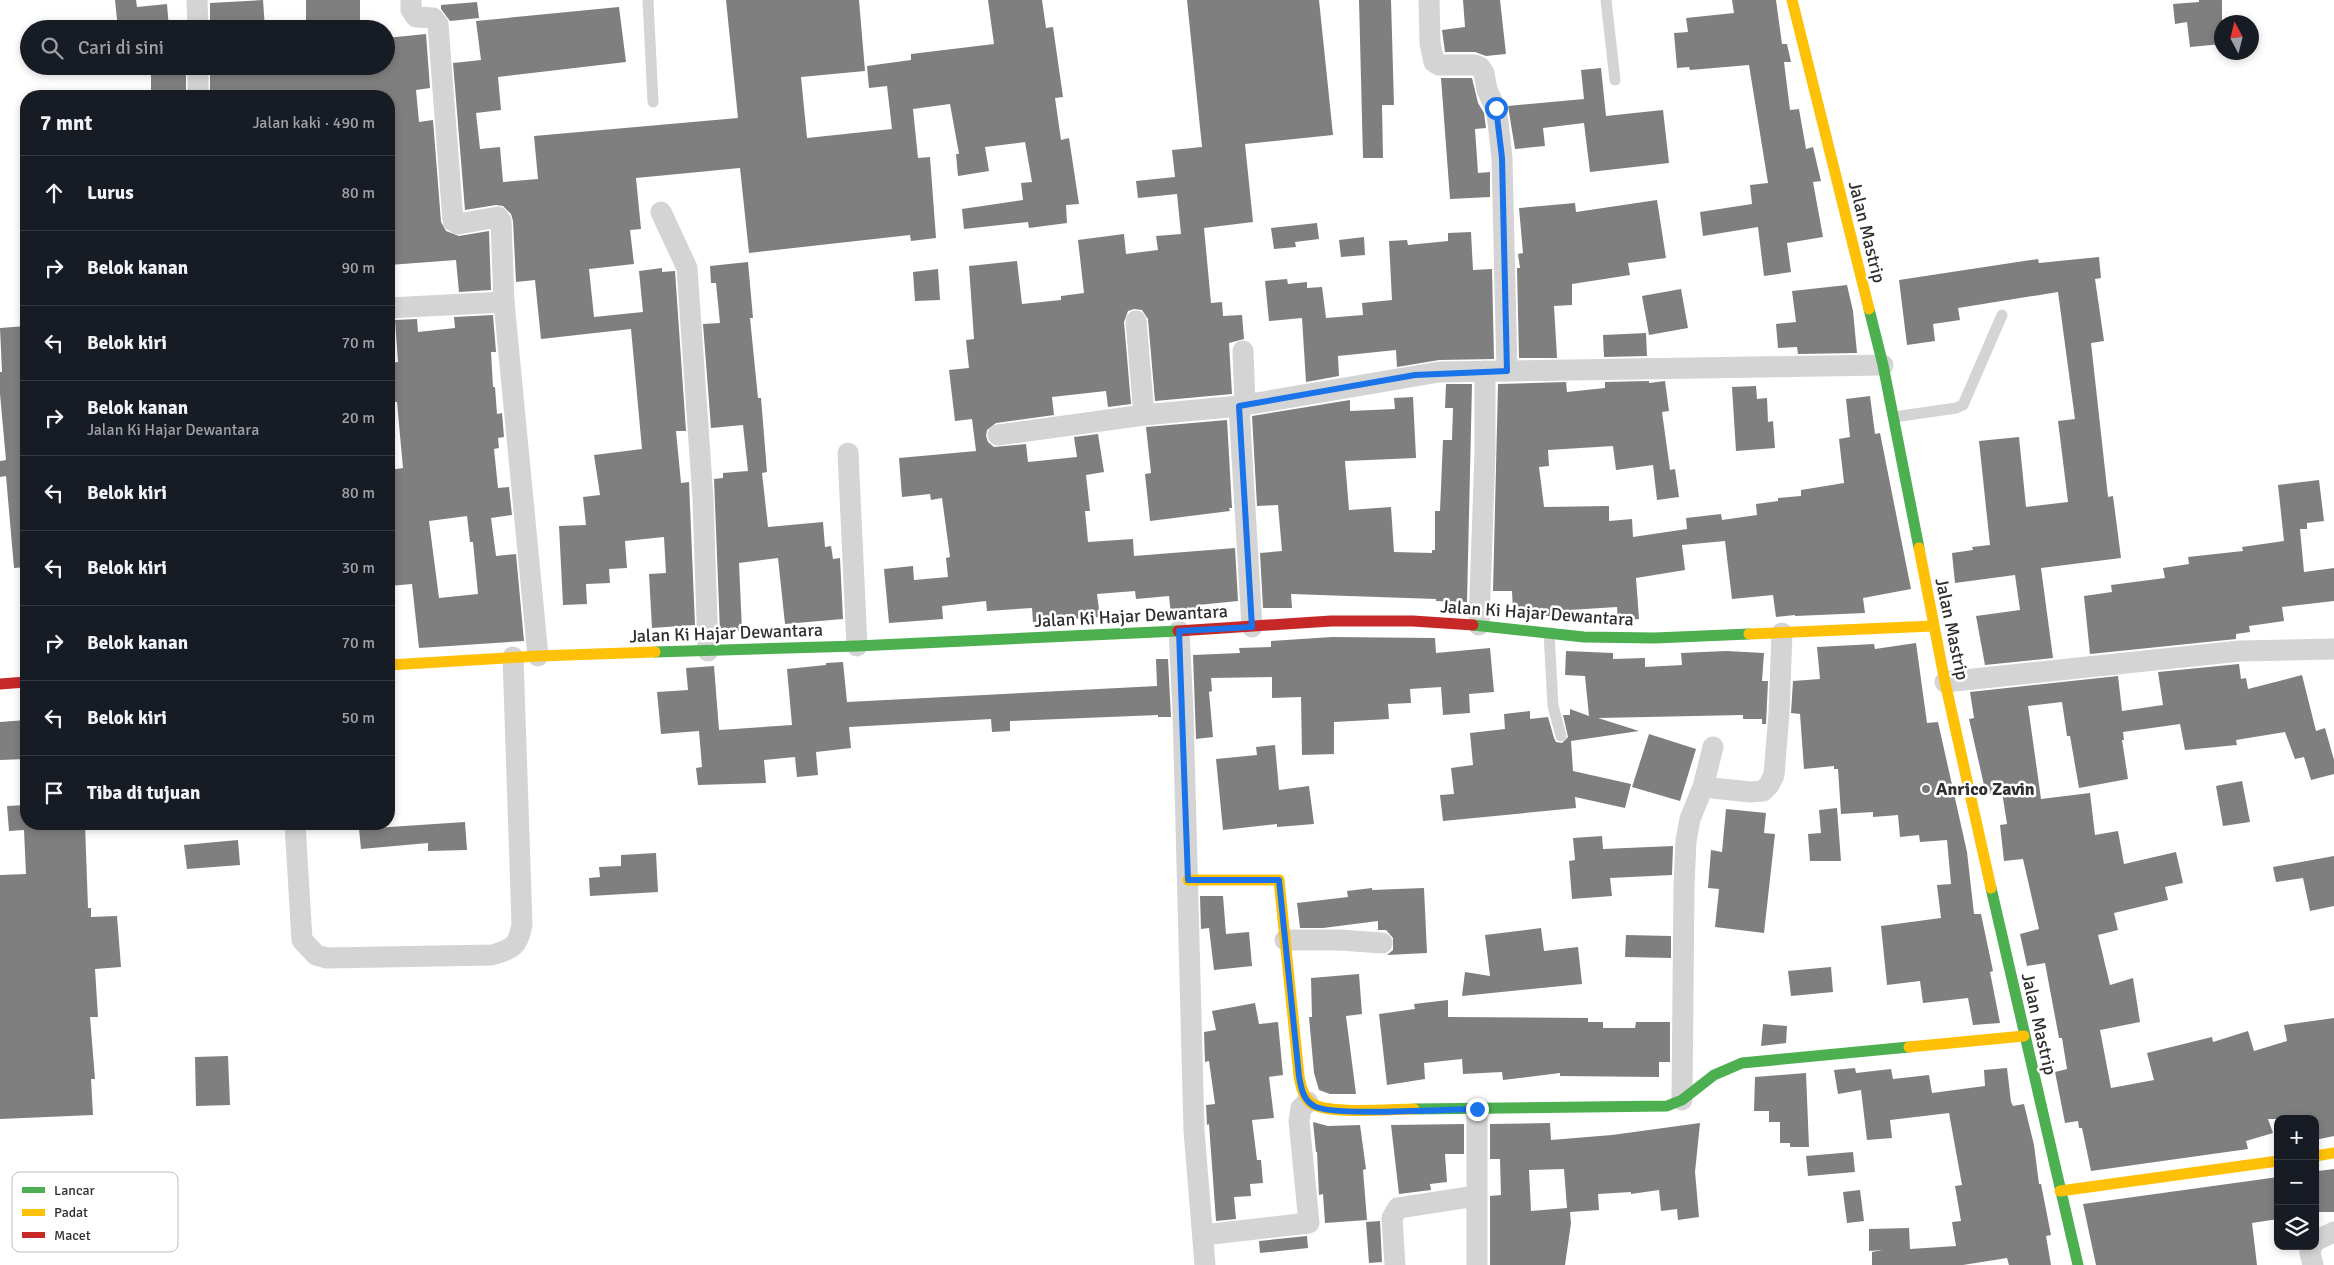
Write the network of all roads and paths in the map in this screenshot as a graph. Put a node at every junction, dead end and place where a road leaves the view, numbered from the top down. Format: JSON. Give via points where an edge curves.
{"nodes":[{"id":1,"x":197,"y":0,"type":"edge"},
{"id":2,"x":411,"y":0,"type":"edge"},
{"id":3,"x":648,"y":0,"type":"edge"},
{"id":4,"x":1429,"y":0,"type":"edge"},
{"id":5,"x":1606,"y":0,"type":"edge"},
{"id":6,"x":1792,"y":0,"type":"edge"},
{"id":7,"x":198,"y":20,"type":"edge"},
{"id":8,"x":198,"y":75,"type":"edge"},
{"id":9,"x":1615,"y":80,"type":"dead end"},
{"id":10,"x":198,"y":90,"type":"edge"},
{"id":11,"x":653,"y":102,"type":"dead end"},
{"id":12,"x":661,"y":212,"type":"dead end"},
{"id":13,"x":504,"y":302,"type":"junction"},
{"id":14,"x":395,"y":308,"type":"edge"},
{"id":15,"x":2002,"y":316,"type":"dead end"},
{"id":16,"x":1136,"y":321,"type":"dead end"},
{"id":17,"x":1243,"y":351,"type":"dead end"},
{"id":18,"x":1883,"y":365,"type":"junction"},
{"id":19,"x":1485,"y":371,"type":"junction"},
{"id":20,"x":1507,"y":371,"type":"junction"},
{"id":21,"x":1242,"y":406,"type":"junction"},
{"id":22,"x":1144,"y":415,"type":"junction"},
{"id":23,"x":1892,"y":417,"type":"junction"},
{"id":24,"x":998,"y":435,"type":"dead end"},
{"id":25,"x":848,"y":453,"type":"dead end"},
{"id":26,"x":1479,"y":625,"type":"junction"},
{"id":27,"x":1933,"y":626,"type":"junction"},
{"id":28,"x":1252,"y":627,"type":"junction"},
{"id":29,"x":1179,"y":631,"type":"junction"},
{"id":30,"x":1549,"y":632,"type":"junction"},
{"id":31,"x":1782,"y":633,"type":"junction"},
{"id":32,"x":858,"y":646,"type":"junction"},
{"id":33,"x":2334,"y":649,"type":"edge"},
{"id":34,"x":708,"y":651,"type":"junction"},
{"id":35,"x":538,"y":656,"type":"junction"},
{"id":36,"x":513,"y":657,"type":"junction"},
{"id":37,"x":395,"y":665,"type":"edge"},
{"id":38,"x":20,"y":682,"type":"edge"},
{"id":39,"x":1945,"y":682,"type":"junction"},
{"id":40,"x":0,"y":684,"type":"edge"},
{"id":41,"x":1561,"y":736,"type":"dead end"},
{"id":42,"x":1713,"y":747,"type":"dead end"},
{"id":43,"x":1703,"y":787,"type":"junction"},
{"id":44,"x":295,"y":830,"type":"edge"},
{"id":45,"x":1188,"y":880,"type":"junction"},
{"id":46,"x":1285,"y":940,"type":"junction"},
{"id":47,"x":1382,"y":943,"type":"dead end"},
{"id":48,"x":2024,"y":1036,"type":"junction"},
{"id":49,"x":1682,"y":1100,"type":"junction"},
{"id":50,"x":1308,"y":1102,"type":"junction"},
{"id":51,"x":1477,"y":1109,"type":"junction"},
{"id":52,"x":2334,"y":1153,"type":"edge"},
{"id":53,"x":2319,"y":1155,"type":"edge"},
{"id":54,"x":2274,"y":1162,"type":"edge"},
{"id":55,"x":2060,"y":1191,"type":"junction"},
{"id":56,"x":1476,"y":1196,"type":"junction"},
{"id":57,"x":2334,"y":1232,"type":"edge"},
{"id":58,"x":1203,"y":1235,"type":"junction"},
{"id":59,"x":2319,"y":1239,"type":"edge"},
{"id":60,"x":2311,"y":1250,"type":"edge"},
{"id":61,"x":1205,"y":1265,"type":"edge"},
{"id":62,"x":1395,"y":1265,"type":"edge"},
{"id":63,"x":1477,"y":1265,"type":"edge"},
{"id":64,"x":2078,"y":1265,"type":"edge"},
{"id":65,"x":2313,"y":1265,"type":"edge"}],
"edges":[{"from":1,"to":7,"type":"street"},
{"from":2,"to":13,"type":"street","via":[[411,10],[416,16],[433,18],[438,24],[453,220],[458,224],[498,217],[501,220]]},
{"from":3,"to":11,"type":"lane"},
{"from":4,"to":20,"type":"street","via":[[1434,62],[1439,66],[1480,67],[1496,108],[1502,158]]},
{"from":5,"to":9,"type":"lane"},
{"from":6,"to":18,"type":"street","name":"Jalan Mastrip"},
{"from":8,"to":10,"type":"street"},
{"from":12,"to":34,"type":"street","via":[[688,268],[703,499]]},
{"from":13,"to":14,"type":"street"},
{"from":13,"to":35,"type":"street"},
{"from":15,"to":23,"type":"lane","via":[[1963,405]]},
{"from":16,"to":22,"type":"street"},
{"from":17,"to":21,"type":"street"},
{"from":18,"to":20,"type":"street"},
{"from":18,"to":23,"type":"street","name":"Jalan Mastrip"},
{"from":19,"to":20,"type":"street"},
{"from":19,"to":21,"type":"street","via":[[1415,375]]},
{"from":19,"to":26,"type":"street"},
{"from":21,"to":22,"type":"street"},
{"from":21,"to":28,"type":"street"},
{"from":22,"to":24,"type":"street"},
{"from":23,"to":27,"type":"street","name":"Jalan Mastrip"},
{"from":25,"to":32,"type":"street"},
{"from":26,"to":28,"type":"street","name":"Jalan Ki Hajar Dewantara","via":[[1372,620]]},
{"from":26,"to":30,"type":"street","name":"Jalan Ki Hajar Dewantara"},
{"from":27,"to":31,"type":"street","name":"Jalan Ki Hajar Dewantara"},
{"from":27,"to":39,"type":"street","name":"Jalan Mastrip"},
{"from":28,"to":29,"type":"street","name":"Jalan Ki Hajar Dewantara"},
{"from":29,"to":32,"type":"street","name":"Jalan Ki Hajar Dewantara"},
{"from":29,"to":45,"type":"street"},
{"from":30,"to":31,"type":"street","name":"Jalan Ki Hajar Dewantara","via":[[1584,637],[1646,638]]},
{"from":30,"to":41,"type":"lane","via":[[1553,706]]},
{"from":31,"to":43,"type":"street","via":[[1780,713],[1774,775],[1769,785],[1763,791],[1750,792]]},
{"from":32,"to":34,"type":"street","name":"Jalan Ki Hajar Dewantara"},
{"from":33,"to":39,"type":"street","via":[[2240,651]]},
{"from":34,"to":35,"type":"street","name":"Jalan Ki Hajar Dewantara"},
{"from":35,"to":36,"type":"street","name":"Jalan Ki Hajar Dewantara"},
{"from":36,"to":37,"type":"street","name":"Jalan Ki Hajar Dewantara"},
{"from":36,"to":44,"type":"street","via":[[522,925],[519,941],[508,950],[492,955],[327,958],[316,955],[302,940]]},
{"from":38,"to":40,"type":"street"},
{"from":39,"to":48,"type":"street","name":"Jalan Mastrip"},
{"from":42,"to":43,"type":"street"},
{"from":43,"to":49,"type":"street","via":[[1690,819],[1686,841]]},
{"from":45,"to":46,"type":"street","via":[[1279,880]]},
{"from":45,"to":58,"type":"street","via":[[1194,1131]]},
{"from":46,"to":47,"type":"street"},
{"from":46,"to":50,"type":"street","via":[[1299,1076]]},
{"from":48,"to":49,"type":"street","via":[[1742,1063],[1714,1075]]},
{"from":48,"to":55,"type":"street","name":"Jalan Mastrip"},
{"from":49,"to":51,"type":"street","via":[[1658,1106]]},
{"from":50,"to":51,"type":"street","via":[[1316,1108],[1345,1111]]},
{"from":50,"to":58,"type":"street","via":[[1301,1108],[1299,1121],[1308,1223]]},
{"from":51,"to":56,"type":"street"},
{"from":52,"to":53,"type":"street"},
{"from":54,"to":55,"type":"street"},
{"from":55,"to":64,"type":"street","name":"Jalan Mastrip"},
{"from":56,"to":62,"type":"street","via":[[1398,1208],[1392,1218]]},
{"from":56,"to":63,"type":"street"},
{"from":57,"to":59,"type":"street"},
{"from":58,"to":61,"type":"street"},
{"from":60,"to":65,"type":"street"}]}
